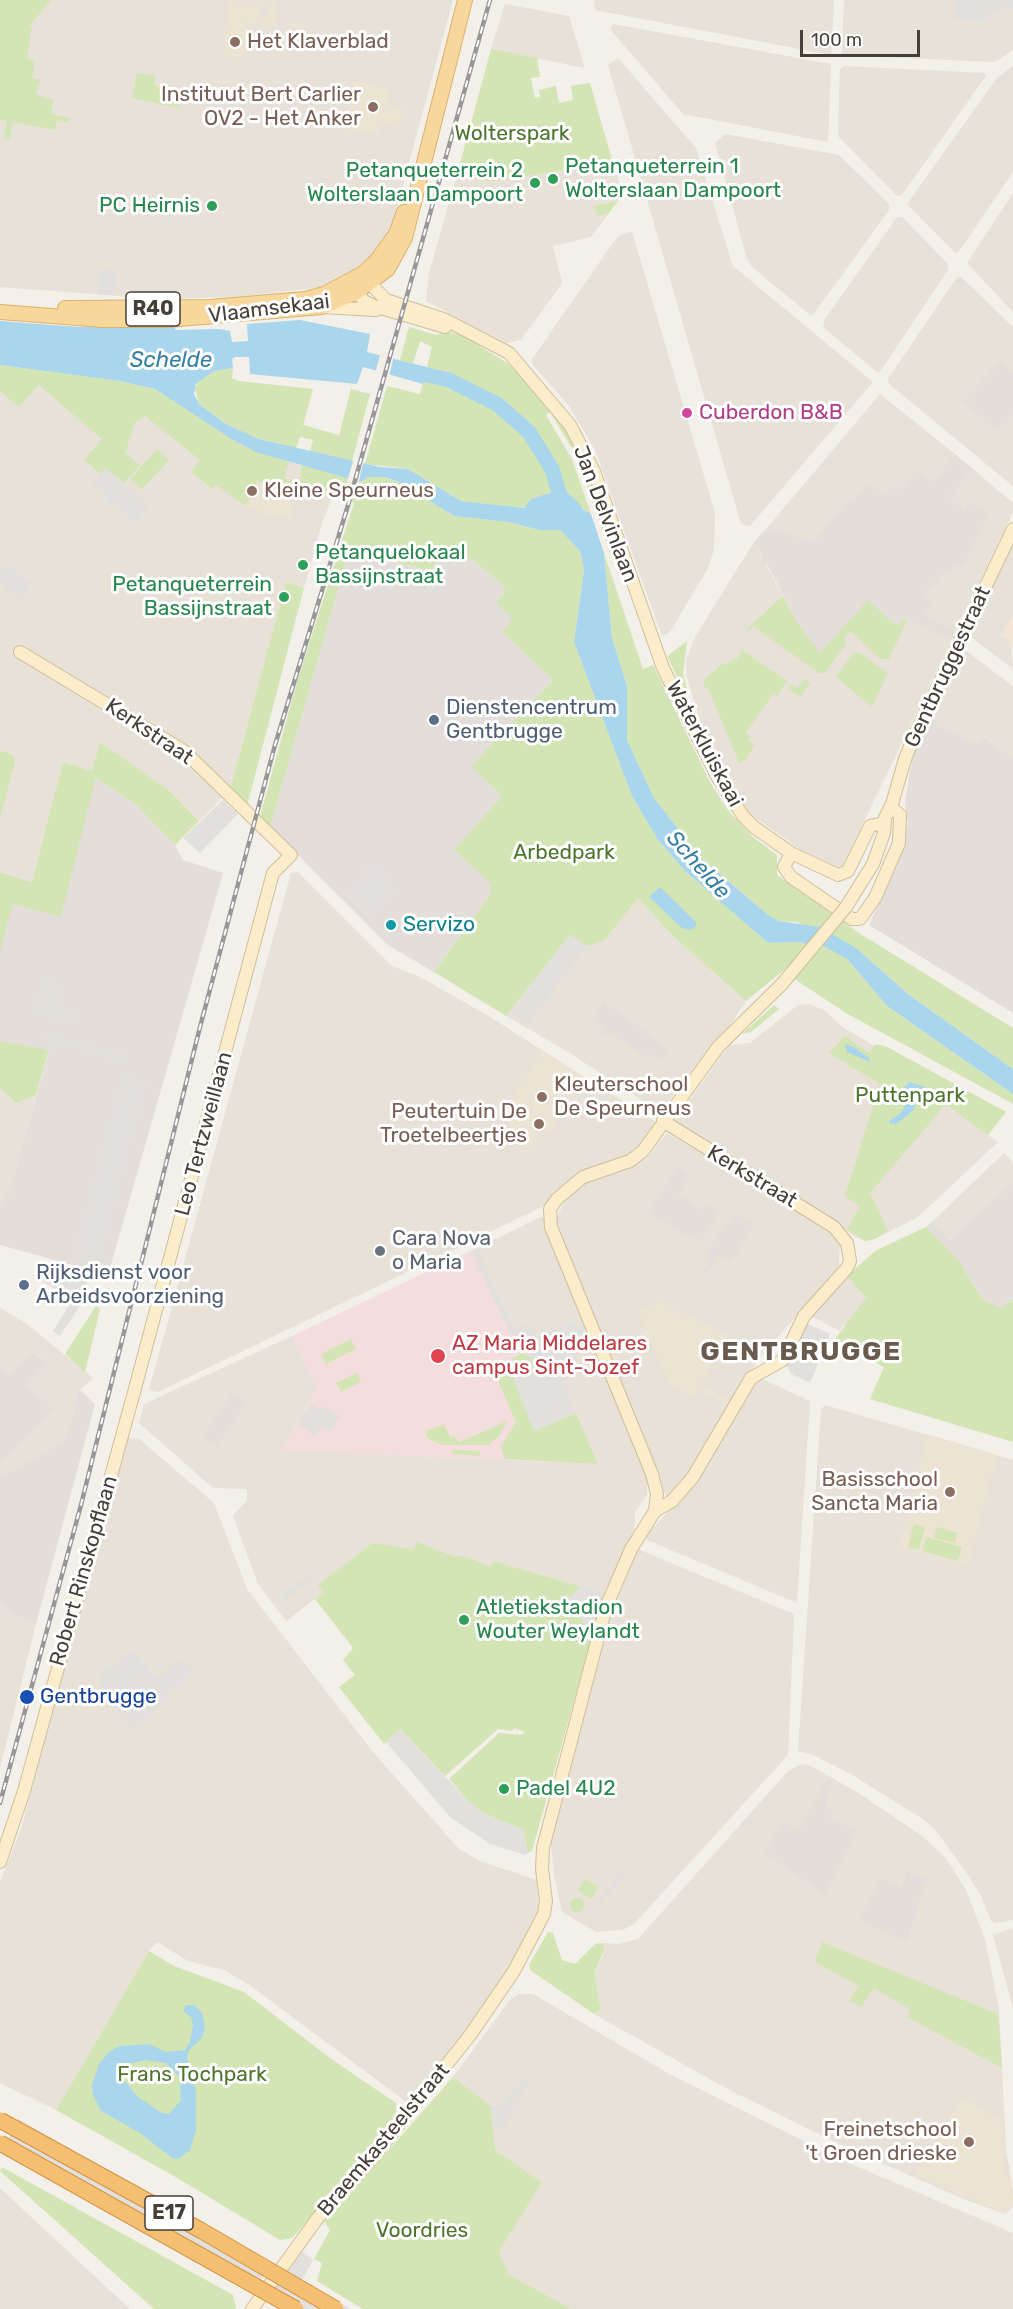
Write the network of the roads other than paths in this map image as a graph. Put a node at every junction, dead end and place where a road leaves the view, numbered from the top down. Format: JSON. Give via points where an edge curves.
{"nodes":[{"id":1,"x":465,"y":0,"type":"edge"},
{"id":2,"x":359,"y":283,"type":"junction"},
{"id":3,"x":0,"y":303,"type":"edge"},
{"id":4,"x":322,"y":307,"type":"junction"},
{"id":5,"x":0,"y":312,"type":"edge"},
{"id":6,"x":389,"y":312,"type":"junction"},
{"id":7,"x":515,"y":361,"type":"junction"},
{"id":8,"x":1013,"y":529,"type":"edge"},
{"id":9,"x":656,"y":649,"type":"joint"},
{"id":10,"x":20,"y":652,"type":"dead end"},
{"id":11,"x":891,"y":807,"type":"junction"},
{"id":12,"x":884,"y":823,"type":"junction"},
{"id":13,"x":900,"y":835,"type":"junction"},
{"id":14,"x":791,"y":853,"type":"junction"},
{"id":15,"x":291,"y":855,"type":"joint"},
{"id":16,"x":663,"y":1122,"type":"junction"},
{"id":17,"x":127,"y":1419,"type":"joint"},
{"id":18,"x":655,"y":1511,"type":"junction"},
{"id":19,"x":0,"y":1862,"type":"edge"},
{"id":20,"x":0,"y":2120,"type":"edge"},
{"id":21,"x":0,"y":2143,"type":"edge"},
{"id":22,"x":252,"y":2309,"type":"edge"},
{"id":23,"x":296,"y":2309,"type":"edge"},
{"id":24,"x":336,"y":2309,"type":"edge"}],
"edges":[{"from":1,"to":2,"type":"main road","number":"R40","via":[[428,142],[417,164],[396,234]]},
{"from":2,"to":3,"type":"main road","name":"Vlaamsekaai","number":"R40","via":[[305,299],[235,306],[100,309]]},
{"from":2,"to":4,"type":"main road","name":"Vlaamsekaai","number":"R40"},
{"from":2,"to":6,"type":"street","name":"Jan Delvinlaan","via":[[364,301]]},
{"from":2,"to":7,"type":"street","name":"Jan Delvinlaan","via":[[386,300],[446,320],[509,353]]},
{"from":4,"to":5,"type":"main road","name":"Vlaamsekaai","number":"R40","via":[[148,320]]},
{"from":4,"to":6,"type":"street","name":"Jan Delvinlaan"},
{"from":6,"to":7,"type":"street","name":"Jan Delvinlaan","via":[[451,329]]},
{"from":7,"to":9,"type":"street","name":"Jan Delvinlaan","via":[[556,407],[582,446]]},
{"from":8,"to":11,"type":"street","name":"Gentbruggestraat","via":[[911,742]]},
{"from":9,"to":14,"type":"street","name":"Waterkluiskaai","via":[[728,796],[754,827]]},
{"from":10,"to":15,"type":"street","name":"Kerkstraat","via":[[184,751]]},
{"from":11,"to":12,"type":"street","name":"Gentbruggestraat"},
{"from":11,"to":13,"type":"street","via":[[900,815]]},
{"from":12,"to":13,"type":"street"},
{"from":12,"to":14,"type":"street","name":"Waterkluiskaai","via":[[870,826],[851,867],[842,874],[834,874]]},
{"from":12,"to":16,"type":"street","name":"Gentbruggestraat","bridge":true,"via":[[873,864],[846,907],[782,984],[727,1038]]},
{"from":13,"to":14,"type":"street","via":[[888,872],[860,919],[852,919],[791,877],[784,867]]},
{"from":15,"to":17,"type":"street","name":"Leo Tertzweillaan","via":[[273,873]]},
{"from":16,"to":18,"type":"street","name":"Gentbruggestraat","via":[[643,1151],[630,1161],[584,1177],[557,1198],[550,1209],[551,1227],[652,1474],[657,1494]]},
{"from":16,"to":18,"type":"street","name":"Kerkstraat","via":[[841,1233],[850,1253],[847,1268],[800,1323],[783,1360],[751,1378],[693,1477],[672,1501]]},
{"from":17,"to":19,"type":"street","name":"Robert Rinskopflaan","via":[[24,1791]]},
{"from":18,"to":22,"type":"street","name":"Braemkasteelstraat","via":[[631,1549],[606,1607],[543,1847],[544,1914],[514,1971],[471,2034],[374,2156],[317,2219]]},
{"from":20,"to":24,"type":"highway","number":"E17","bridge":true},
{"from":21,"to":23,"type":"highway","number":"E17","bridge":true}]}
